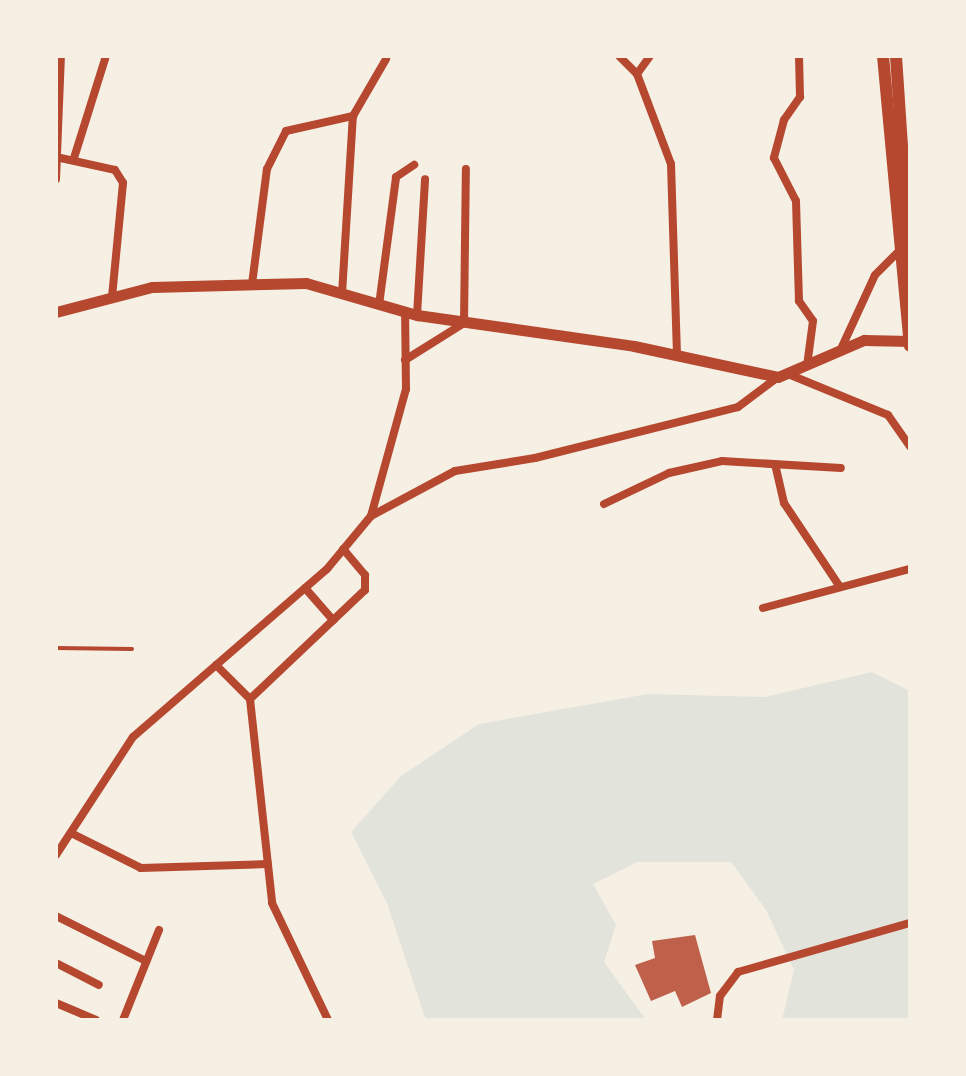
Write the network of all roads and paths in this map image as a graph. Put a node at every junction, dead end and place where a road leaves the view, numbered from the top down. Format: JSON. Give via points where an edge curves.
{"nodes":[{"id":1,"x":61,"y":56,"type":"edge"},
{"id":2,"x":106,"y":56,"type":"edge"},
{"id":3,"x":619,"y":56,"type":"edge"},
{"id":4,"x":650,"y":56,"type":"edge"},
{"id":5,"x":799,"y":56,"type":"edge"},
{"id":6,"x":883,"y":56,"type":"edge"},
{"id":7,"x":896,"y":56,"type":"edge"},
{"id":8,"x":386,"y":59,"type":"dead end"},
{"id":9,"x":637,"y":74,"type":"junction"},
{"id":10,"x":353,"y":116,"type":"junction"},
{"id":11,"x":56,"y":157,"type":"edge"},
{"id":12,"x":74,"y":158,"type":"junction"},
{"id":13,"x":414,"y":165,"type":"dead end"},
{"id":14,"x":466,"y":169,"type":"dead end"},
{"id":15,"x":56,"y":179,"type":"edge"},
{"id":16,"x":425,"y":179,"type":"dead end"},
{"id":17,"x":909,"y":235,"type":"edge"},
{"id":18,"x":899,"y":251,"type":"junction"},
{"id":19,"x":910,"y":265,"type":"edge"},
{"id":20,"x":252,"y":284,"type":"junction"},
{"id":21,"x":342,"y":294,"type":"junction"},
{"id":22,"x":112,"y":297,"type":"junction"},
{"id":23,"x":379,"y":305,"type":"junction"},
{"id":24,"x":56,"y":312,"type":"edge"},
{"id":25,"x":411,"y":314,"type":"junction"},
{"id":26,"x":464,"y":323,"type":"junction"},
{"id":27,"x":909,"y":343,"type":"edge"},
{"id":28,"x":841,"y":349,"type":"junction"},
{"id":29,"x":677,"y":353,"type":"junction"},
{"id":30,"x":405,"y":360,"type":"junction"},
{"id":31,"x":807,"y":366,"type":"junction"},
{"id":32,"x":783,"y":376,"type":"junction"},
{"id":33,"x":910,"y":447,"type":"edge"},
{"id":34,"x":775,"y":464,"type":"junction"},
{"id":35,"x":841,"y":468,"type":"dead end"},
{"id":36,"x":604,"y":504,"type":"dead end"},
{"id":37,"x":371,"y":516,"type":"junction"},
{"id":38,"x":343,"y":549,"type":"junction"},
{"id":39,"x":910,"y":569,"type":"edge"},
{"id":40,"x":840,"y":587,"type":"junction"},
{"id":41,"x":305,"y":588,"type":"junction"},
{"id":42,"x":763,"y":608,"type":"dead end"},
{"id":43,"x":333,"y":620,"type":"junction"},
{"id":44,"x":56,"y":648,"type":"edge"},
{"id":45,"x":132,"y":649,"type":"dead end"},
{"id":46,"x":216,"y":665,"type":"junction"},
{"id":47,"x":250,"y":699,"type":"junction"},
{"id":48,"x":71,"y":833,"type":"junction"},
{"id":49,"x":56,"y":855,"type":"edge"},
{"id":50,"x":268,"y":864,"type":"junction"},
{"id":51,"x":56,"y":916,"type":"edge"},
{"id":52,"x":910,"y":923,"type":"edge"},
{"id":53,"x":159,"y":930,"type":"dead end"},
{"id":54,"x":146,"y":961,"type":"junction"},
{"id":55,"x":56,"y":963,"type":"edge"},
{"id":56,"x":99,"y":985,"type":"dead end"},
{"id":57,"x":56,"y":1003,"type":"edge"},
{"id":58,"x":82,"y":1017,"type":"edge"},
{"id":59,"x":96,"y":1020,"type":"edge"},
{"id":60,"x":123,"y":1020,"type":"edge"},
{"id":61,"x":328,"y":1020,"type":"edge"},
{"id":62,"x":717,"y":1020,"type":"edge"}],
"edges":[{"from":1,"to":11,"type":"street"},
{"from":2,"to":12,"type":"street"},
{"from":3,"to":9,"type":"street"},
{"from":4,"to":9,"type":"street"},
{"from":5,"to":31,"type":"street","via":[[800,97],[784,120],[774,158],[796,201],[799,301],[813,321]]},
{"from":6,"to":18,"type":"main road"},
{"from":7,"to":17,"type":"main road"},
{"from":8,"to":10,"type":"street"},
{"from":9,"to":29,"type":"street","via":[[671,164]]},
{"from":10,"to":20,"type":"street","via":[[286,131],[267,169]]},
{"from":10,"to":21,"type":"street"},
{"from":11,"to":12,"type":"street"},
{"from":11,"to":15,"type":"street"},
{"from":12,"to":22,"type":"street","via":[[115,170],[123,183]]},
{"from":13,"to":23,"type":"street","via":[[396,177]]},
{"from":14,"to":26,"type":"street"},
{"from":16,"to":25,"type":"street"},
{"from":17,"to":19,"type":"main road"},
{"from":18,"to":27,"type":"main road"},
{"from":18,"to":28,"type":"street","via":[[875,275]]},
{"from":20,"to":21,"type":"street","via":[[306,283]]},
{"from":20,"to":22,"type":"street","via":[[152,287]]},
{"from":21,"to":23,"type":"street"},
{"from":22,"to":24,"type":"street"},
{"from":23,"to":25,"type":"street"},
{"from":25,"to":26,"type":"street"},
{"from":25,"to":30,"type":"street"},
{"from":26,"to":29,"type":"street"},
{"from":26,"to":30,"type":"street"},
{"from":27,"to":28,"type":"street","via":[[886,337]]},
{"from":28,"to":31,"type":"street"},
{"from":29,"to":32,"type":"street"},
{"from":30,"to":37,"type":"street","via":[[406,389]]},
{"from":31,"to":32,"type":"street"},
{"from":32,"to":33,"type":"street","via":[[888,415]]},
{"from":32,"to":37,"type":"street","via":[[738,407],[535,458],[455,471]]},
{"from":34,"to":35,"type":"street"},
{"from":34,"to":36,"type":"street","via":[[722,461],[696,466]]},
{"from":34,"to":40,"type":"street","via":[[784,503]]},
{"from":37,"to":38,"type":"street"},
{"from":38,"to":41,"type":"street"},
{"from":38,"to":43,"type":"street","via":[[368,584]]},
{"from":39,"to":40,"type":"street"},
{"from":40,"to":42,"type":"street"},
{"from":41,"to":43,"type":"street"},
{"from":41,"to":46,"type":"street"},
{"from":43,"to":47,"type":"street"},
{"from":44,"to":45,"type":"lane"},
{"from":46,"to":47,"type":"street"},
{"from":46,"to":48,"type":"street","via":[[133,737]]},
{"from":47,"to":50,"type":"street"},
{"from":48,"to":49,"type":"street"},
{"from":48,"to":50,"type":"street","via":[[141,868]]},
{"from":50,"to":61,"type":"street","via":[[272,903]]},
{"from":51,"to":54,"type":"street"},
{"from":52,"to":62,"type":"street","via":[[738,972],[720,996]]},
{"from":53,"to":54,"type":"street"},
{"from":54,"to":60,"type":"street"},
{"from":55,"to":56,"type":"street"},
{"from":57,"to":58,"type":"street"},
{"from":58,"to":59,"type":"street"}]}
